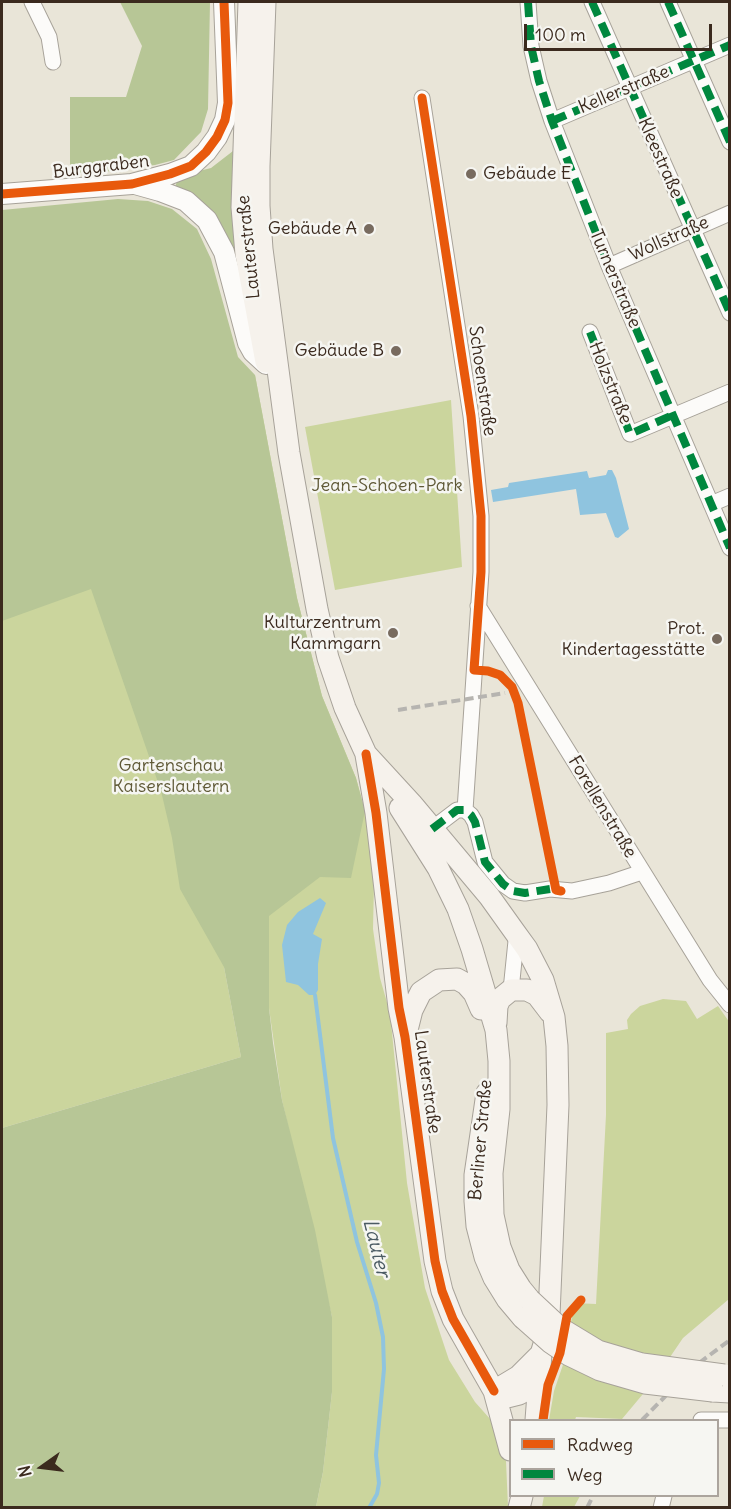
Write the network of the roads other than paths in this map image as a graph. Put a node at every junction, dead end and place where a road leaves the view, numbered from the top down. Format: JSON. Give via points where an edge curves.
{"nodes":[{"id":1,"x":32,"y":2,"type":"edge"},
{"id":2,"x":224,"y":2,"type":"edge"},
{"id":3,"x":231,"y":2,"type":"edge"},
{"id":4,"x":249,"y":2,"type":"edge"},
{"id":5,"x":265,"y":2,"type":"edge"},
{"id":6,"x":528,"y":2,"type":"edge"},
{"id":7,"x":592,"y":2,"type":"edge"},
{"id":8,"x":668,"y":2,"type":"edge"},
{"id":9,"x":226,"y":23,"type":"junction"},
{"id":10,"x":729,"y":45,"type":"edge"},
{"id":11,"x":694,"y":61,"type":"junction"},
{"id":12,"x":53,"y":62,"type":"dead end"},
{"id":13,"x":630,"y":88,"type":"junction"},
{"id":14,"x":422,"y":99,"type":"dead end"},
{"id":15,"x":552,"y":121,"type":"junction"},
{"id":16,"x":729,"y":142,"type":"edge"},
{"id":17,"x":132,"y":184,"type":"junction"},
{"id":18,"x":2,"y":194,"type":"edge"},
{"id":19,"x":729,"y":213,"type":"edge"},
{"id":20,"x":692,"y":230,"type":"junction"},
{"id":21,"x":609,"y":266,"type":"junction"},
{"id":22,"x":729,"y":313,"type":"edge"},
{"id":23,"x":590,"y":332,"type":"dead end"},
{"id":24,"x":266,"y":364,"type":"junction"},
{"id":25,"x":729,"y":392,"type":"edge"},
{"id":26,"x":673,"y":415,"type":"junction"},
{"id":27,"x":289,"y":453,"type":"junction"},
{"id":28,"x":729,"y":496,"type":"edge"},
{"id":29,"x":711,"y":504,"type":"junction"},
{"id":30,"x":729,"y":548,"type":"edge"},
{"id":31,"x":478,"y":606,"type":"junction"},
{"id":32,"x":366,"y":754,"type":"junction"},
{"id":33,"x":465,"y":810,"type":"junction"},
{"id":34,"x":432,"y":829,"type":"junction"},
{"id":35,"x":642,"y":872,"type":"junction"},
{"id":36,"x":514,"y":930,"type":"junction"},
{"id":37,"x":511,"y":990,"type":"junction"},
{"id":38,"x":729,"y":1005,"type":"edge"},
{"id":39,"x":554,"y":1017,"type":"junction"},
{"id":40,"x":489,"y":1022,"type":"junction"},
{"id":41,"x":405,"y":1038,"type":"junction"},
{"id":42,"x":541,"y":1361,"type":"junction"},
{"id":43,"x":724,"y":1383,"type":"edge"},
{"id":44,"x":499,"y":1394,"type":"junction"},
{"id":45,"x":513,"y":1419,"type":"edge"},
{"id":46,"x":536,"y":1419,"type":"edge"},
{"id":47,"x":509,"y":1445,"type":"edge"}],
"edges":[{"from":1,"to":12,"type":"street","via":[[50,37]]},
{"from":2,"to":9,"type":"street","name":"Burggraben"},
{"from":3,"to":9,"type":"street","name":"Burggraben"},
{"from":4,"to":24,"type":"main road","name":"Lauterstraße","via":[[242,207],[246,254]]},
{"from":5,"to":27,"type":"main road","name":"Lauterstraße","via":[[259,206]]},
{"from":6,"to":15,"type":"street","name":"Turnerstraße","via":[[531,46]]},
{"from":7,"to":13,"type":"street","name":"Kleestraße"},
{"from":8,"to":11,"type":"street"},
{"from":9,"to":17,"type":"street","name":"Burggraben","via":[[228,103],[217,137],[190,166]]},
{"from":10,"to":11,"type":"street","name":"Kellerstraße"},
{"from":11,"to":13,"type":"street","name":"Kellerstraße"},
{"from":11,"to":16,"type":"street"},
{"from":13,"to":15,"type":"street","name":"Kellerstraße"},
{"from":13,"to":20,"type":"street","name":"Kleestraße"},
{"from":14,"to":31,"type":"street","name":"Schoenstraße","via":[[471,416],[481,516]]},
{"from":15,"to":21,"type":"street","name":"Turnerstraße"},
{"from":17,"to":18,"type":"street","name":"Burggraben"},
{"from":17,"to":24,"type":"street","via":[[186,201],[207,220],[224,252],[248,343]]},
{"from":19,"to":20,"type":"street","name":"Wollstraße"},
{"from":20,"to":21,"type":"street","name":"Wollstraße"},
{"from":20,"to":22,"type":"street","name":"Kleestraße"},
{"from":21,"to":26,"type":"street","name":"Turnerstraße"},
{"from":23,"to":26,"type":"street","name":"Holzstraße","via":[[630,434]]},
{"from":24,"to":27,"type":"main road","name":"Lauterstraße"},
{"from":25,"to":26,"type":"street","name":"Holzstraße"},
{"from":26,"to":29,"type":"street","name":"Turnerstraße"},
{"from":27,"to":32,"type":"main road","name":"Lauterstraße","via":[[328,658]]},
{"from":28,"to":29,"type":"street"},
{"from":29,"to":30,"type":"street","name":"Turnerstraße"},
{"from":31,"to":33,"type":"street","name":"Schoenstraße"},
{"from":31,"to":35,"type":"street","name":"Forellenstraße"},
{"from":32,"to":34,"type":"main road","name":"Lauterstraße"},
{"from":32,"to":40,"type":"main road","name":"Berliner Straße","via":[[444,878],[464,923]]},
{"from":32,"to":41,"type":"main road","name":"Lauterstraße"},
{"from":33,"to":34,"type":"street","via":[[457,810]]},
{"from":33,"to":35,"type":"street","via":[[475,822],[484,862],[513,891],[572,891]]},
{"from":34,"to":36,"type":"main road","name":"Lauterstraße"},
{"from":35,"to":38,"type":"street","name":"Forellenstraße"},
{"from":36,"to":37,"type":"street"},
{"from":36,"to":39,"type":"main road","name":"Lauterstraße","via":[[543,980]]},
{"from":37,"to":39,"type":"main road","via":[[527,990],[537,995]]},
{"from":37,"to":40,"type":"main road","via":[[505,993]]},
{"from":39,"to":42,"type":"main road","name":"Lauterstraße","via":[[558,1105],[549,1315]]},
{"from":40,"to":41,"type":"main road","via":[[466,984],[457,979],[440,980],[416,1000]]},
{"from":40,"to":43,"type":"main road","name":"Berliner Straße","bridge":true,"via":[[487,1093],[475,1175],[476,1214],[482,1246],[507,1299],[527,1309],[560,1349],[600,1370],[645,1383]]},
{"from":41,"to":44,"type":"main road","name":"Lauterstraße","via":[[438,1275],[453,1319]]},
{"from":42,"to":44,"type":"main road","name":"Lauterstraße","via":[[528,1389],[519,1394]]},
{"from":42,"to":46,"type":"main road"},
{"from":44,"to":45,"type":"main road","name":"Lauterstraße"},
{"from":44,"to":47,"type":"main road","name":"Lauterstraße"}]}
